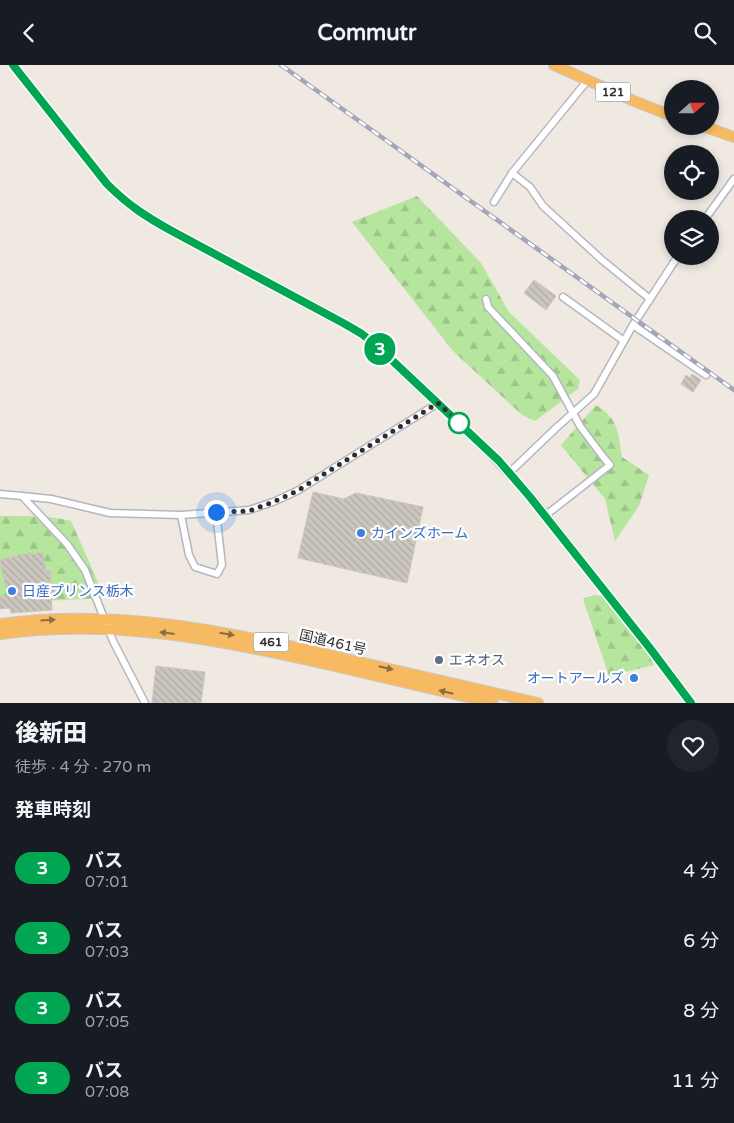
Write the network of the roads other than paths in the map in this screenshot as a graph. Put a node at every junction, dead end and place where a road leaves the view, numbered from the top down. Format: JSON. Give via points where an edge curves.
{"nodes":[{"id":1,"x":13,"y":65,"type":"edge"},
{"id":2,"x":554,"y":65,"type":"edge"},
{"id":3,"x":587,"y":81,"type":"junction"},
{"id":4,"x":664,"y":113,"type":"edge"},
{"id":5,"x":719,"y":132,"type":"edge"},
{"id":6,"x":734,"y":137,"type":"edge"},
{"id":7,"x":512,"y":173,"type":"junction"},
{"id":8,"x":734,"y":179,"type":"edge"},
{"id":9,"x":494,"y":202,"type":"dead end"},
{"id":10,"x":712,"y":210,"type":"edge"},
{"id":11,"x":672,"y":265,"type":"edge"},
{"id":12,"x":563,"y":297,"type":"dead end"},
{"id":13,"x":486,"y":299,"type":"dead end"},
{"id":14,"x":650,"y":299,"type":"junction"},
{"id":15,"x":633,"y":325,"type":"junction"},
{"id":16,"x":624,"y":341,"type":"junction"},
{"id":17,"x":706,"y":375,"type":"dead end"},
{"id":18,"x":438,"y":403,"type":"junction"},
{"id":19,"x":574,"y":413,"type":"junction"},
{"id":20,"x":509,"y":473,"type":"junction"},
{"id":21,"x":0,"y":494,"type":"edge"},
{"id":22,"x":22,"y":495,"type":"junction"},
{"id":23,"x":216,"y":512,"type":"junction"},
{"id":24,"x":181,"y":515,"type":"junction"},
{"id":25,"x":546,"y":515,"type":"junction"},
{"id":26,"x":107,"y":623,"type":"junction"},
{"id":27,"x":0,"y":625,"type":"edge"},
{"id":28,"x":0,"y":634,"type":"edge"},
{"id":29,"x":145,"y":703,"type":"edge"},
{"id":30,"x":493,"y":703,"type":"edge"},
{"id":31,"x":538,"y":703,"type":"edge"},
{"id":32,"x":691,"y":703,"type":"edge"}],
"edges":[{"from":1,"to":18,"type":"street","via":[[124,202],[362,334]]},
{"from":2,"to":3,"type":"highway","number":"121"},
{"from":3,"to":4,"type":"highway","number":"121"},
{"from":3,"to":7,"type":"street"},
{"from":5,"to":6,"type":"highway"},
{"from":7,"to":9,"type":"street"},
{"from":7,"to":14,"type":"street","via":[[602,260]]},
{"from":8,"to":10,"type":"street"},
{"from":11,"to":14,"type":"street"},
{"from":12,"to":16,"type":"street"},
{"from":13,"to":19,"type":"street","via":[[488,307],[553,376]]},
{"from":14,"to":15,"type":"street"},
{"from":15,"to":16,"type":"street"},
{"from":15,"to":17,"type":"street"},
{"from":16,"to":19,"type":"street","via":[[594,395]]},
{"from":18,"to":20,"type":"street"},
{"from":18,"to":23,"type":"street","via":[[297,491],[249,511]]},
{"from":19,"to":20,"type":"street"},
{"from":19,"to":25,"type":"street","via":[[610,465]]},
{"from":20,"to":25,"type":"street"},
{"from":21,"to":22,"type":"street"},
{"from":22,"to":24,"type":"street","via":[[110,513]]},
{"from":22,"to":26,"type":"street","via":[[67,544],[85,570]]},
{"from":23,"to":24,"type":"street"},
{"from":23,"to":24,"type":"street","via":[[222,565],[217,574],[195,567],[189,555]]},
{"from":25,"to":32,"type":"street"},
{"from":27,"to":26,"type":"highway","name":"国道461号","number":"461","one_way":true,"via":[[41,620]]},
{"from":26,"to":28,"type":"highway","name":"国道461号","number":"461"},
{"from":26,"to":29,"type":"street"},
{"from":30,"to":26,"type":"highway","name":"国道461号","number":"461","one_way":true,"via":[[246,646]]},
{"from":26,"to":31,"type":"highway","name":"国道461号","number":"461","one_way":true,"via":[[148,622],[247,637]]}]}
